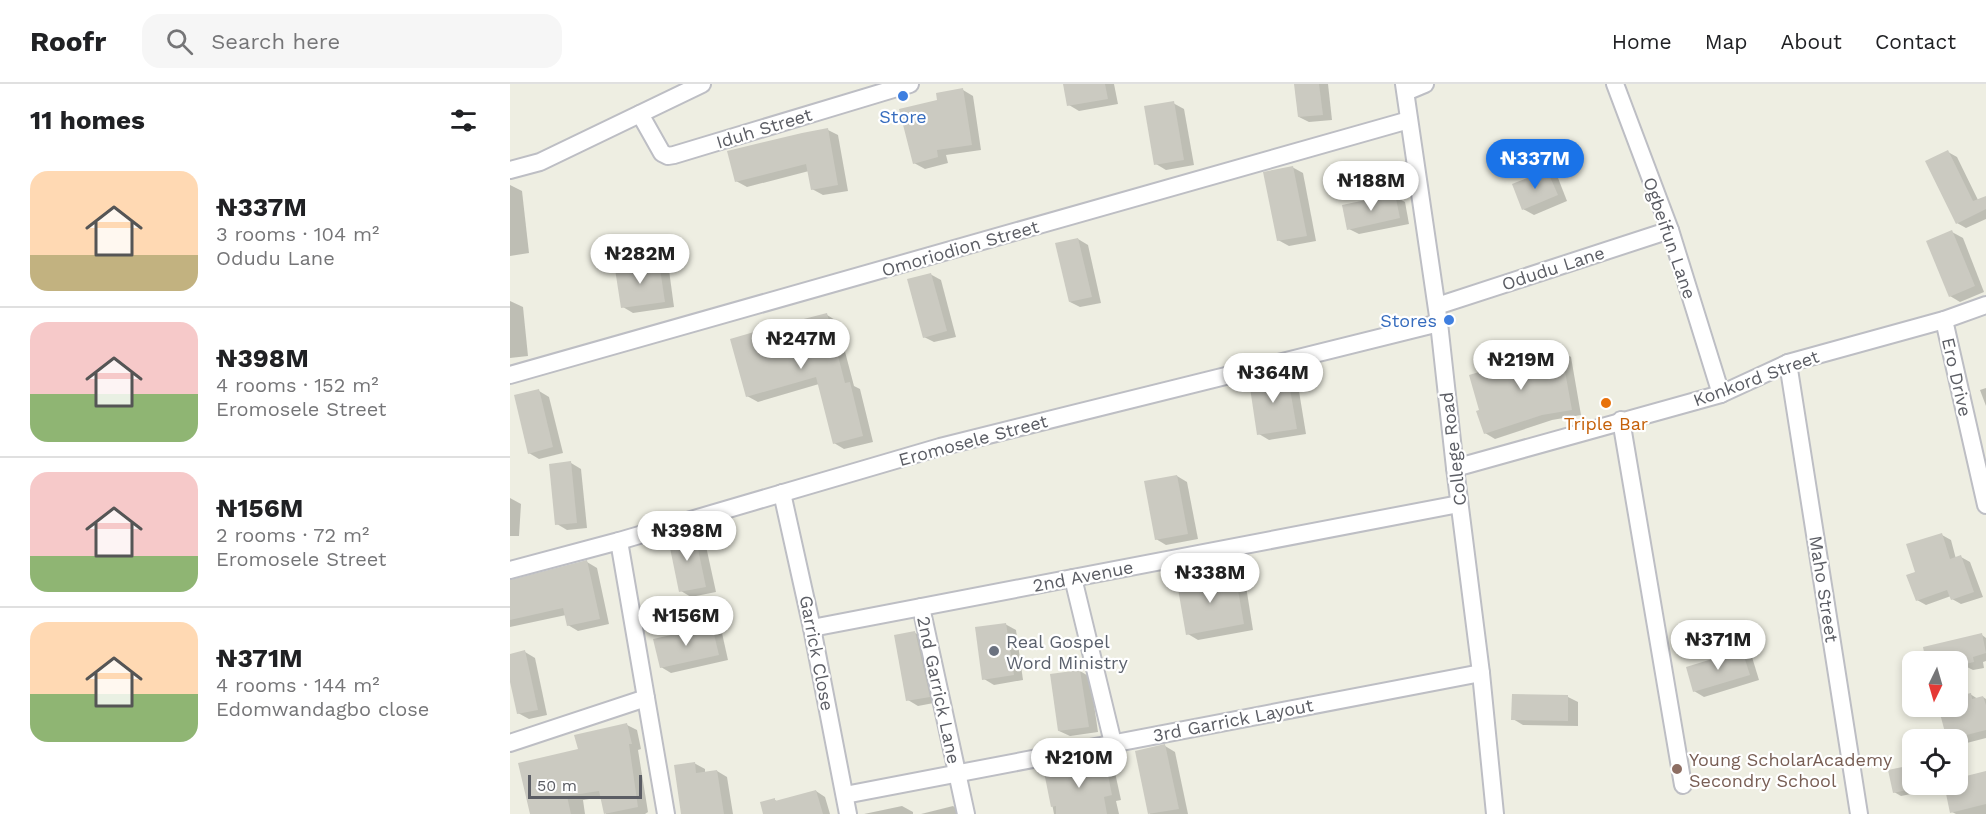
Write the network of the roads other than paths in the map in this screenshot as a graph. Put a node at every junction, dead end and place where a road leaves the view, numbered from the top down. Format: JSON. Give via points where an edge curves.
{"nodes":[{"id":1,"x":702,"y":84,"type":"edge"},
{"id":2,"x":910,"y":84,"type":"edge"},
{"id":3,"x":1425,"y":84,"type":"edge"},
{"id":4,"x":1615,"y":84,"type":"edge"},
{"id":5,"x":1405,"y":88,"type":"edge"},
{"id":6,"x":640,"y":114,"type":"junction"},
{"id":7,"x":1409,"y":120,"type":"junction"},
{"id":8,"x":510,"y":170,"type":"edge"},
{"id":9,"x":1670,"y":230,"type":"junction"},
{"id":10,"x":1986,"y":305,"type":"edge"},
{"id":11,"x":1437,"y":306,"type":"junction"},
{"id":12,"x":1944,"y":320,"type":"junction"},
{"id":13,"x":1439,"y":323,"type":"junction"},
{"id":14,"x":1788,"y":363,"type":"junction"},
{"id":15,"x":510,"y":375,"type":"edge"},
{"id":16,"x":1721,"y":394,"type":"junction"},
{"id":17,"x":1621,"y":420,"type":"junction"},
{"id":18,"x":1455,"y":468,"type":"junction"},
{"id":19,"x":782,"y":493,"type":"junction"},
{"id":20,"x":1459,"y":504,"type":"junction"},
{"id":21,"x":1986,"y":505,"type":"edge"},
{"id":22,"x":619,"y":541,"type":"junction"},
{"id":23,"x":510,"y":570,"type":"edge"},
{"id":24,"x":1073,"y":578,"type":"junction"},
{"id":25,"x":921,"y":607,"type":"junction"},
{"id":26,"x":812,"y":628,"type":"junction"},
{"id":27,"x":1481,"y":673,"type":"junction"},
{"id":28,"x":646,"y":698,"type":"junction"},
{"id":29,"x":510,"y":743,"type":"edge"},
{"id":30,"x":1113,"y":743,"type":"junction"},
{"id":31,"x":957,"y":773,"type":"junction"},
{"id":32,"x":1683,"y":785,"type":"dead end"},
{"id":33,"x":844,"y":795,"type":"junction"},
{"id":34,"x":666,"y":814,"type":"edge"},
{"id":35,"x":848,"y":814,"type":"edge"},
{"id":36,"x":966,"y":814,"type":"edge"},
{"id":37,"x":1495,"y":814,"type":"edge"},
{"id":38,"x":1859,"y":814,"type":"edge"}],
"edges":[{"from":1,"to":6,"type":"street"},
{"from":2,"to":6,"type":"street","name":"Iduh Street","via":[[668,156]]},
{"from":3,"to":5,"type":"street"},
{"from":4,"to":9,"type":"street","name":"Ogbeifun Lane"},
{"from":5,"to":7,"type":"street","name":"College Road"},
{"from":6,"to":8,"type":"street","via":[[540,162]]},
{"from":7,"to":11,"type":"street","name":"College Road"},
{"from":7,"to":15,"type":"street","name":"Omoriodion Street"},
{"from":9,"to":11,"type":"street","name":"Odudu Lane"},
{"from":9,"to":16,"type":"street","name":"Ogbeifun Lane"},
{"from":10,"to":12,"type":"street","name":"Konkord Street"},
{"from":11,"to":13,"type":"street","name":"College Road"},
{"from":12,"to":14,"type":"street","name":"Konkord Street"},
{"from":12,"to":21,"type":"street","name":"Ero Drive"},
{"from":13,"to":18,"type":"street","name":"College Road"},
{"from":13,"to":19,"type":"street","name":"Eromosele Street","via":[[940,447]]},
{"from":14,"to":16,"type":"street","name":"Konkord Street"},
{"from":14,"to":38,"type":"street","name":"Maho Street"},
{"from":16,"to":17,"type":"street","name":"Konkord Street"},
{"from":17,"to":18,"type":"street","name":"Konkord Street"},
{"from":17,"to":32,"type":"street"},
{"from":18,"to":20,"type":"street","name":"College Road"},
{"from":19,"to":22,"type":"street","name":"Eromosele Street"},
{"from":19,"to":26,"type":"street","name":"Garrick Close"},
{"from":20,"to":24,"type":"street","name":"2nd Avenue"},
{"from":20,"to":27,"type":"street","name":"College Road"},
{"from":22,"to":23,"type":"street","name":"Eromosele Street"},
{"from":22,"to":28,"type":"street"},
{"from":24,"to":25,"type":"street","name":"2nd Avenue"},
{"from":24,"to":30,"type":"street"},
{"from":25,"to":26,"type":"street","name":"2nd Avenue"},
{"from":25,"to":31,"type":"street","name":"2nd Garrick Lane"},
{"from":26,"to":33,"type":"street","name":"Garrick Close"},
{"from":27,"to":30,"type":"street","name":"3rd Garrick Layout"},
{"from":27,"to":37,"type":"street","name":"College Road"},
{"from":28,"to":29,"type":"street"},
{"from":28,"to":34,"type":"street"},
{"from":30,"to":31,"type":"street","name":"3rd Garrick Layout"},
{"from":31,"to":33,"type":"street","name":"3rd Garrick Layout"},
{"from":31,"to":36,"type":"street","name":"2nd Garrick Lane"},
{"from":33,"to":35,"type":"street","name":"Garrick Close"}]}
